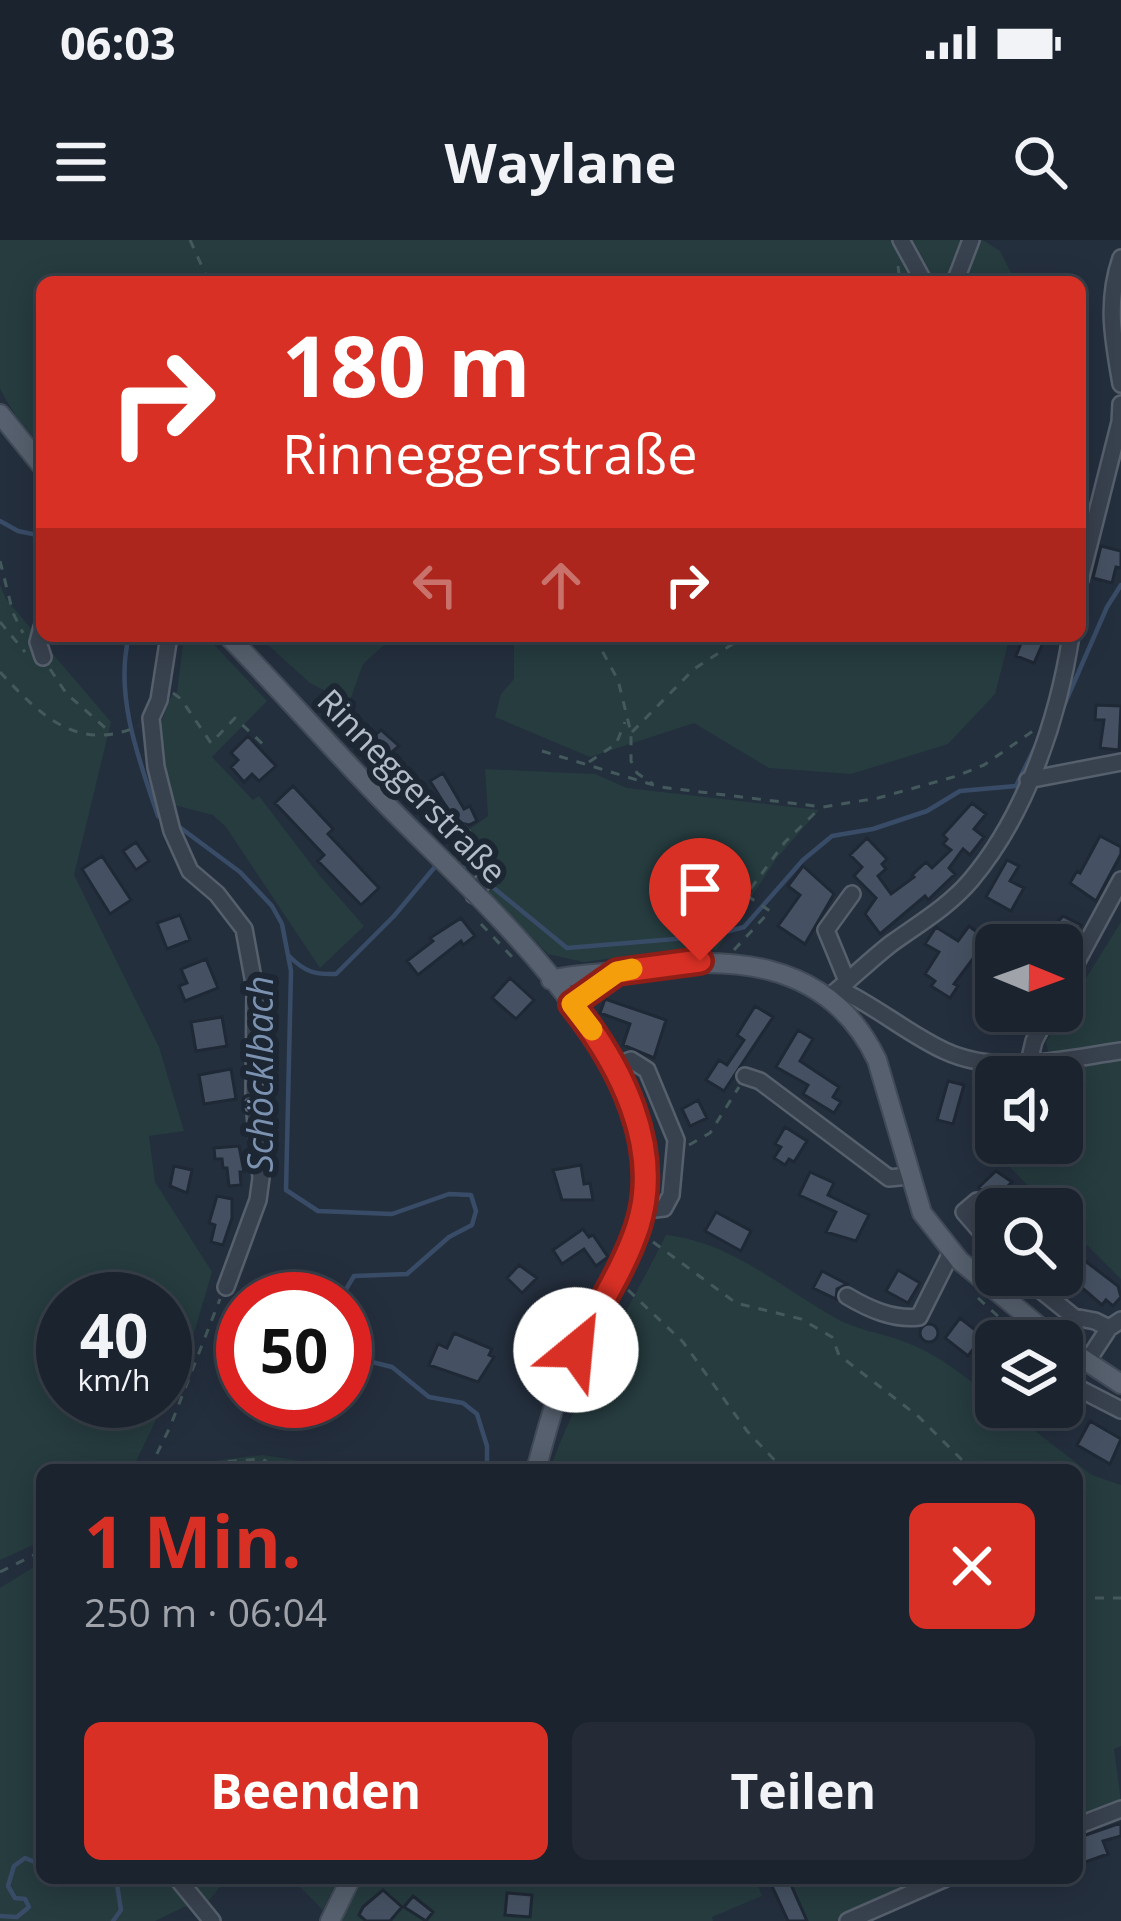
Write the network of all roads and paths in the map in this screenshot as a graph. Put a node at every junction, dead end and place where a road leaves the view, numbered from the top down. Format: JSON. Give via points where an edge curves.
{"nodes":[{"id":1,"x":190,"y":240,"type":"edge"},
{"id":2,"x":901,"y":240,"type":"edge"},
{"id":3,"x":971,"y":240,"type":"edge"},
{"id":4,"x":1121,"y":258,"type":"edge"},
{"id":5,"x":206,"y":276,"type":"edge"},
{"id":6,"x":921,"y":276,"type":"edge"},
{"id":7,"x":957,"y":276,"type":"edge"},
{"id":8,"x":1121,"y":384,"type":"edge"},
{"id":9,"x":1121,"y":404,"type":"edge"},
{"id":10,"x":0,"y":414,"type":"edge"},
{"id":11,"x":36,"y":459,"type":"edge"},
{"id":12,"x":1086,"y":556,"type":"edge"},
{"id":13,"x":0,"y":560,"type":"edge"},
{"id":14,"x":0,"y":622,"type":"edge"},
{"id":15,"x":38,"y":642,"type":"edge"},
{"id":16,"x":168,"y":642,"type":"edge"},
{"id":17,"x":234,"y":642,"type":"edge"},
{"id":18,"x":597,"y":642,"type":"edge"},
{"id":19,"x":736,"y":642,"type":"edge"},
{"id":20,"x":1070,"y":642,"type":"edge"},
{"id":21,"x":39,"y":659,"type":"junction"},
{"id":22,"x":0,"y":672,"type":"edge"},
{"id":23,"x":161,"y":686,"type":"junction"},
{"id":24,"x":626,"y":719,"type":"junction"},
{"id":25,"x":140,"y":725,"type":"dead end"},
{"id":26,"x":1047,"y":730,"type":"junction"},
{"id":27,"x":631,"y":733,"type":"junction"},
{"id":28,"x":112,"y":734,"type":"junction"},
{"id":29,"x":266,"y":747,"type":"dead end"},
{"id":30,"x":542,"y":751,"type":"dead end"},
{"id":31,"x":587,"y":762,"type":"junction"},
{"id":32,"x":1121,"y":762,"type":"edge"},
{"id":33,"x":1028,"y":780,"type":"junction"},
{"id":34,"x":660,"y":788,"type":"junction"},
{"id":35,"x":823,"y":807,"type":"junction"},
{"id":36,"x":460,"y":833,"type":"dead end"},
{"id":37,"x":1121,"y":880,"type":"edge"},
{"id":38,"x":852,"y":894,"type":"dead end"},
{"id":39,"x":475,"y":905,"type":"junction"},
{"id":40,"x":1083,"y":950,"type":"edge"},
{"id":41,"x":742,"y":955,"type":"dead end"},
{"id":42,"x":523,"y":966,"type":"dead end"},
{"id":43,"x":617,"y":972,"type":"junction"},
{"id":44,"x":551,"y":980,"type":"junction"},
{"id":45,"x":839,"y":989,"type":"junction"},
{"id":46,"x":572,"y":1004,"type":"junction"},
{"id":47,"x":1121,"y":1051,"type":"edge"},
{"id":48,"x":1079,"y":1056,"type":"edge"},
{"id":49,"x":975,"y":1061,"type":"edge"},
{"id":50,"x":614,"y":1067,"type":"junction"},
{"id":51,"x":746,"y":1076,"type":"joint"},
{"id":52,"x":676,"y":1140,"type":"junction"},
{"id":53,"x":909,"y":1176,"type":"junction"},
{"id":54,"x":975,"y":1202,"type":"edge"},
{"id":55,"x":644,"y":1203,"type":"junction"},
{"id":56,"x":975,"y":1225,"type":"edge"},
{"id":57,"x":636,"y":1232,"type":"junction"},
{"id":58,"x":952,"y":1251,"type":"junction"},
{"id":59,"x":232,"y":1272,"type":"edge"},
{"id":60,"x":617,"y":1274,"type":"junction"},
{"id":61,"x":847,"y":1296,"type":"dead end"},
{"id":62,"x":1048,"y":1296,"type":"edge"},
{"id":63,"x":216,"y":1307,"type":"edge"},
{"id":64,"x":1029,"y":1320,"type":"edge"},
{"id":65,"x":1115,"y":1324,"type":"edge"},
{"id":66,"x":589,"y":1325,"type":"junction"},
{"id":67,"x":1083,"y":1361,"type":"edge"},
{"id":68,"x":1086,"y":1363,"type":"junction"},
{"id":69,"x":568,"y":1367,"type":"junction"},
{"id":70,"x":1121,"y":1384,"type":"edge"},
{"id":71,"x":1083,"y":1391,"type":"edge"},
{"id":72,"x":1121,"y":1410,"type":"edge"},
{"id":73,"x":152,"y":1464,"type":"edge"},
{"id":74,"x":212,"y":1464,"type":"edge"},
{"id":75,"x":269,"y":1464,"type":"edge"},
{"id":76,"x":538,"y":1464,"type":"edge"},
{"id":77,"x":778,"y":1464,"type":"edge"},
{"id":78,"x":966,"y":1464,"type":"edge"},
{"id":79,"x":36,"y":1554,"type":"edge"},
{"id":80,"x":0,"y":1572,"type":"edge"},
{"id":81,"x":1083,"y":1598,"type":"edge"},
{"id":82,"x":1121,"y":1598,"type":"edge"},
{"id":83,"x":1121,"y":1809,"type":"edge"},
{"id":84,"x":1083,"y":1824,"type":"edge"},
{"id":85,"x":182,"y":1884,"type":"edge"},
{"id":86,"x":348,"y":1884,"type":"edge"},
{"id":87,"x":932,"y":1884,"type":"edge"},
{"id":88,"x":212,"y":1921,"type":"edge"},
{"id":89,"x":330,"y":1921,"type":"edge"},
{"id":90,"x":848,"y":1921,"type":"edge"}],
"edges":[{"from":1,"to":5,"type":"path"},
{"from":2,"to":6,"type":"street"},
{"from":3,"to":7,"type":"street"},
{"from":4,"to":8,"type":"street","via":[[1110,316]]},
{"from":9,"to":12,"type":"street"},
{"from":10,"to":11,"type":"main road"},
{"from":13,"to":21,"type":"path","via":[[14,613]]},
{"from":14,"to":21,"type":"path"},
{"from":15,"to":21,"type":"street"},
{"from":16,"to":23,"type":"street"},
{"from":17,"to":39,"type":"main road","name":"Rinneggerstraße"},
{"from":18,"to":24,"type":"path","via":[[618,680]]},
{"from":19,"to":27,"type":"path","via":[[694,669]]},
{"from":20,"to":26,"type":"street"},
{"from":21,"to":28,"type":"path"},
{"from":22,"to":28,"type":"path","via":[[56,724],[80,736]]},
{"from":23,"to":29,"type":"path","via":[[181,699],[211,743],[235,718]]},
{"from":23,"to":59,"type":"street","via":[[151,718],[172,831],[190,871],[244,929],[255,989],[261,1178]]},
{"from":24,"to":27,"type":"path"},
{"from":24,"to":31,"type":"path","via":[[616,744]]},
{"from":25,"to":28,"type":"path"},
{"from":26,"to":33,"type":"street"},
{"from":26,"to":35,"type":"path","via":[[957,776]]},
{"from":27,"to":34,"type":"path","via":[[631,761]]},
{"from":30,"to":31,"type":"path"},
{"from":31,"to":34,"type":"path"},
{"from":32,"to":33,"type":"street"},
{"from":33,"to":45,"type":"street","via":[[969,882]]},
{"from":34,"to":35,"type":"path"},
{"from":35,"to":41,"type":"path","via":[[746,895],[770,910],[731,953]]},
{"from":36,"to":39,"type":"street","via":[[490,872]]},
{"from":37,"to":40,"type":"street"},
{"from":38,"to":45,"type":"street","via":[[826,930]]},
{"from":39,"to":42,"type":"path","via":[[500,947]]},
{"from":39,"to":44,"type":"main road","name":"Rinneggerstraße"},
{"from":43,"to":44,"type":"main road"},
{"from":43,"to":45,"type":"main road","via":[[727,962]]},
{"from":43,"to":46,"type":"main road"},
{"from":44,"to":46,"type":"main road","name":"Rinneggerstraße"},
{"from":45,"to":49,"type":"street"},
{"from":45,"to":53,"type":"main road","via":[[877,1060]]},
{"from":46,"to":50,"type":"main road","name":"Rinneggerstraße"},
{"from":47,"to":48,"type":"street"},
{"from":50,"to":52,"type":"street","via":[[631,1060],[647,1070]]},
{"from":50,"to":55,"type":"main road","name":"Rinneggerstraße","via":[[642,1142]]},
{"from":51,"to":52,"type":"path","via":[[710,1133],[692,1146]]},
{"from":51,"to":53,"type":"street","via":[[890,1178]]},
{"from":52,"to":55,"type":"street","via":[[671,1195],[664,1208]]},
{"from":53,"to":58,"type":"main road","via":[[922,1213]]},
{"from":54,"to":56,"type":"street","via":[[964,1212]]},
{"from":55,"to":57,"type":"main road","name":"Rinneggerstraße"},
{"from":57,"to":60,"type":"main road","name":"Rinneggerstraße"},
{"from":57,"to":78,"type":"path","via":[[736,1303],[801,1319],[832,1337],[839,1355]]},
{"from":58,"to":61,"type":"street","via":[[919,1317]]},
{"from":58,"to":64,"type":"main road"},
{"from":60,"to":66,"type":"main road","name":"Rinneggerstraße"},
{"from":60,"to":77,"type":"path","via":[[683,1342]]},
{"from":62,"to":65,"type":"street","via":[[1075,1317]]},
{"from":63,"to":73,"type":"path"},
{"from":65,"to":68,"type":"street"},
{"from":66,"to":69,"type":"main road","name":"Rinneggerstraße"},
{"from":66,"to":69,"type":"street","via":[[567,1313],[545,1337],[539,1356]]},
{"from":67,"to":68,"type":"main road"},
{"from":68,"to":70,"type":"main road"},
{"from":69,"to":76,"type":"main road","name":"Rinneggerstraße"},
{"from":71,"to":72,"type":"street"},
{"from":74,"to":75,"type":"path"},
{"from":79,"to":80,"type":"path"},
{"from":81,"to":82,"type":"path"},
{"from":83,"to":84,"type":"street"},
{"from":85,"to":88,"type":"street"},
{"from":86,"to":89,"type":"main road"},
{"from":87,"to":90,"type":"street"}]}
